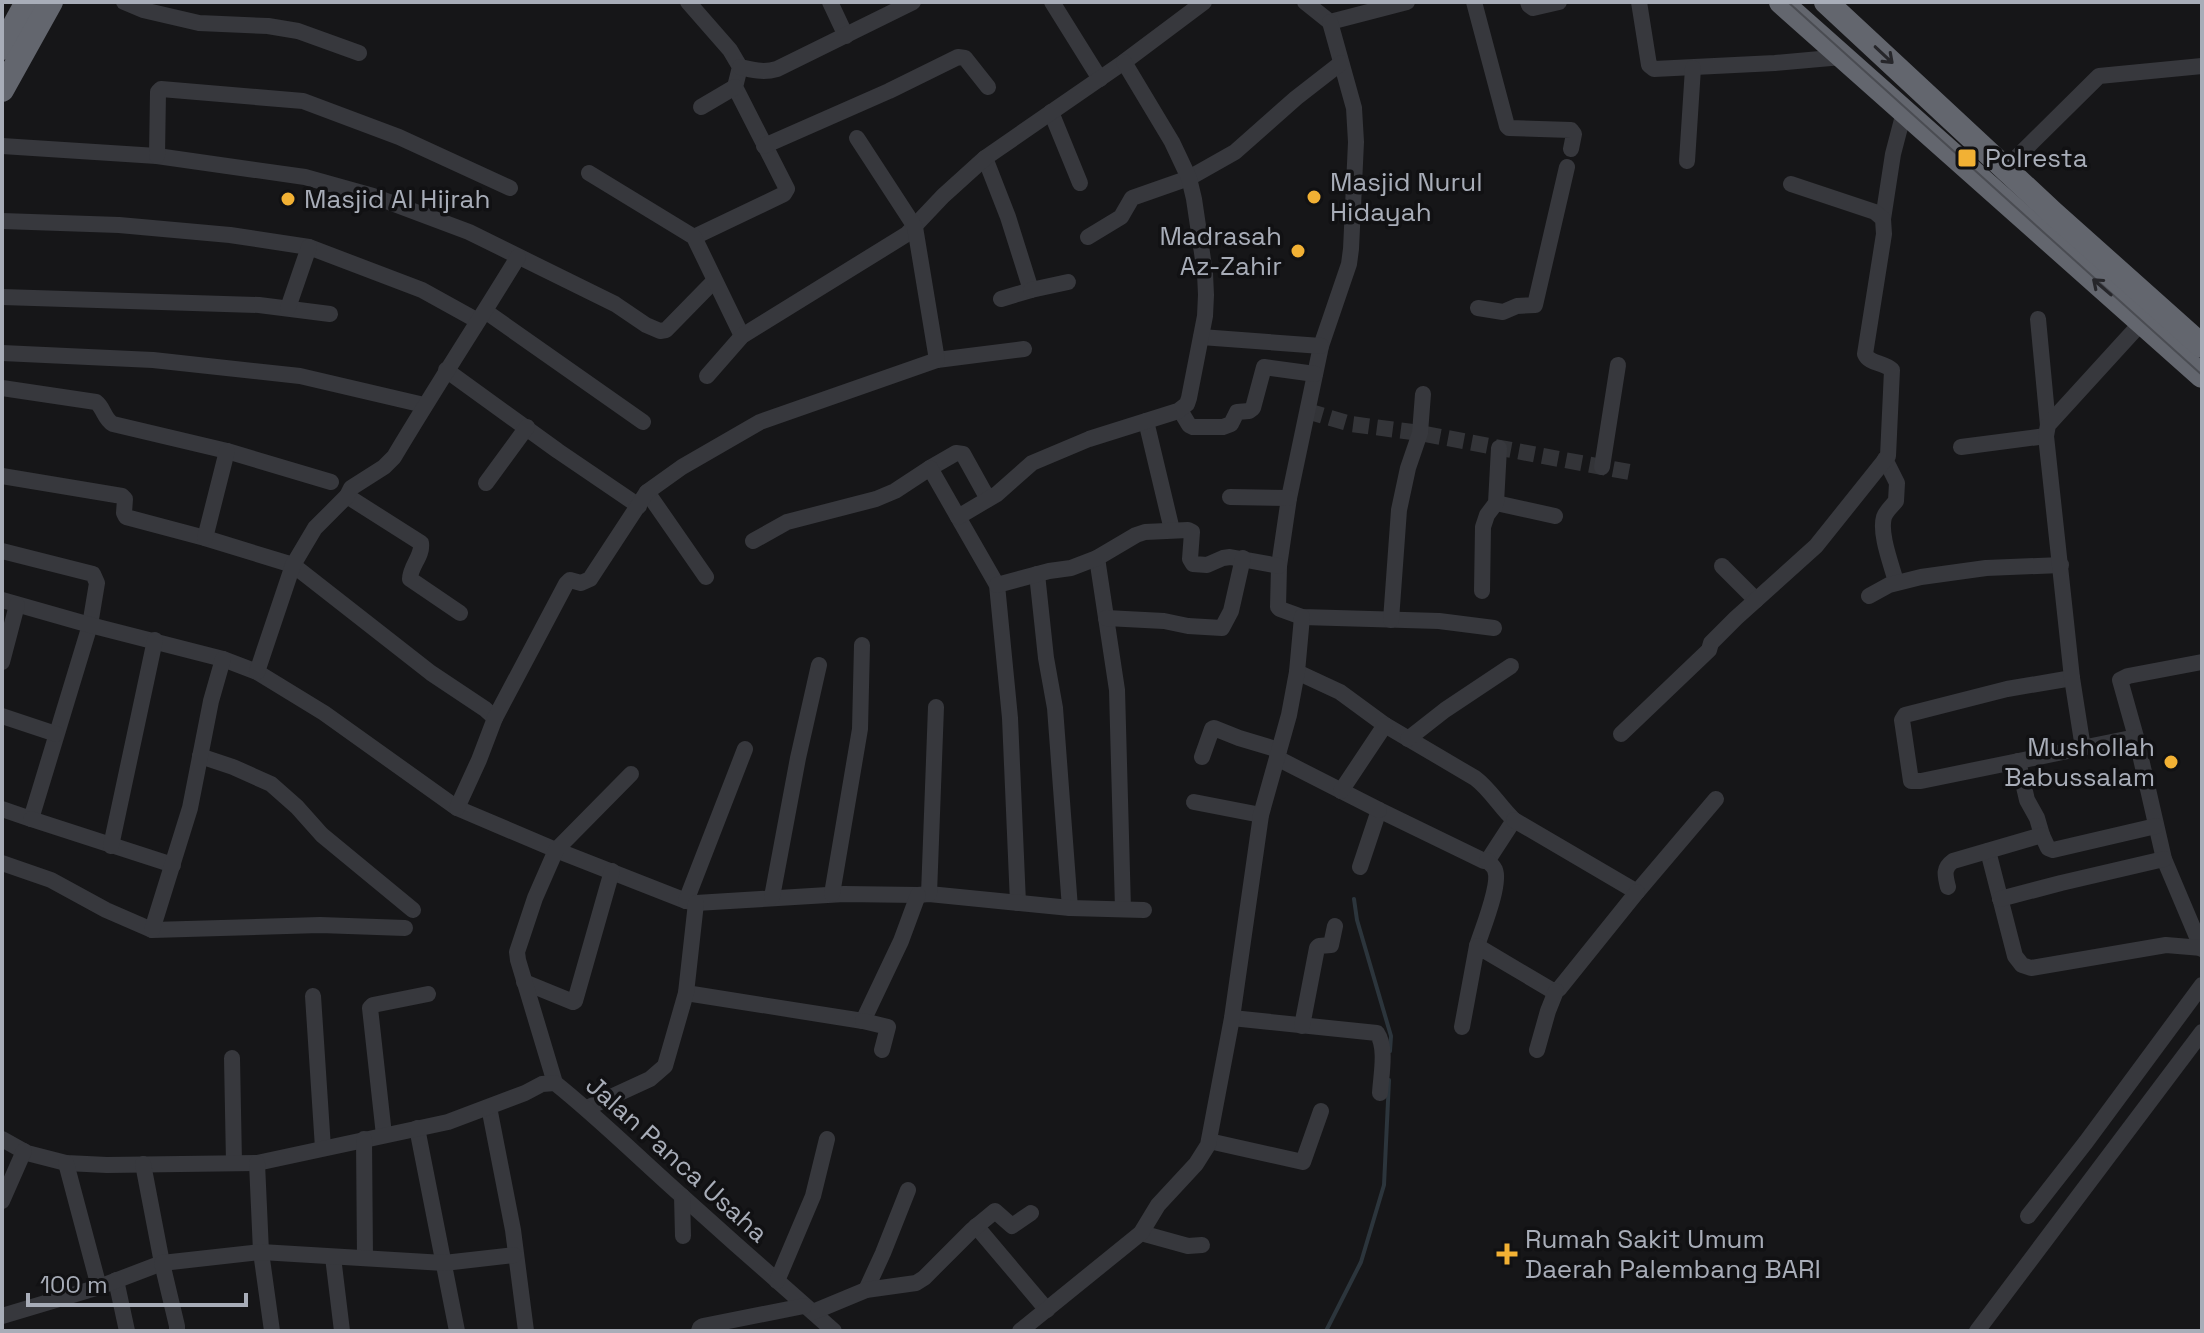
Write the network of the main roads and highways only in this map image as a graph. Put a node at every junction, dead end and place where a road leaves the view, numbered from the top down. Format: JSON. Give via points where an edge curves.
{"nodes":[{"id":1,"x":27,"y":2,"type":"edge"},
{"id":2,"x":51,"y":2,"type":"edge"},
{"id":3,"x":1826,"y":2,"type":"edge"},
{"id":4,"x":1790,"y":5,"type":"edge"},
{"id":5,"x":12,"y":34,"type":"edge"},
{"id":6,"x":2,"y":90,"type":"edge"},
{"id":7,"x":2202,"y":346,"type":"edge"},
{"id":8,"x":2202,"y":376,"type":"edge"}],
"edges":[{"from":1,"to":5,"type":"highway"},
{"from":2,"to":5,"type":"highway"},
{"from":3,"to":7,"type":"highway","one_way":true},
{"from":8,"to":4,"type":"highway","one_way":true},
{"from":5,"to":6,"type":"highway"}]}
